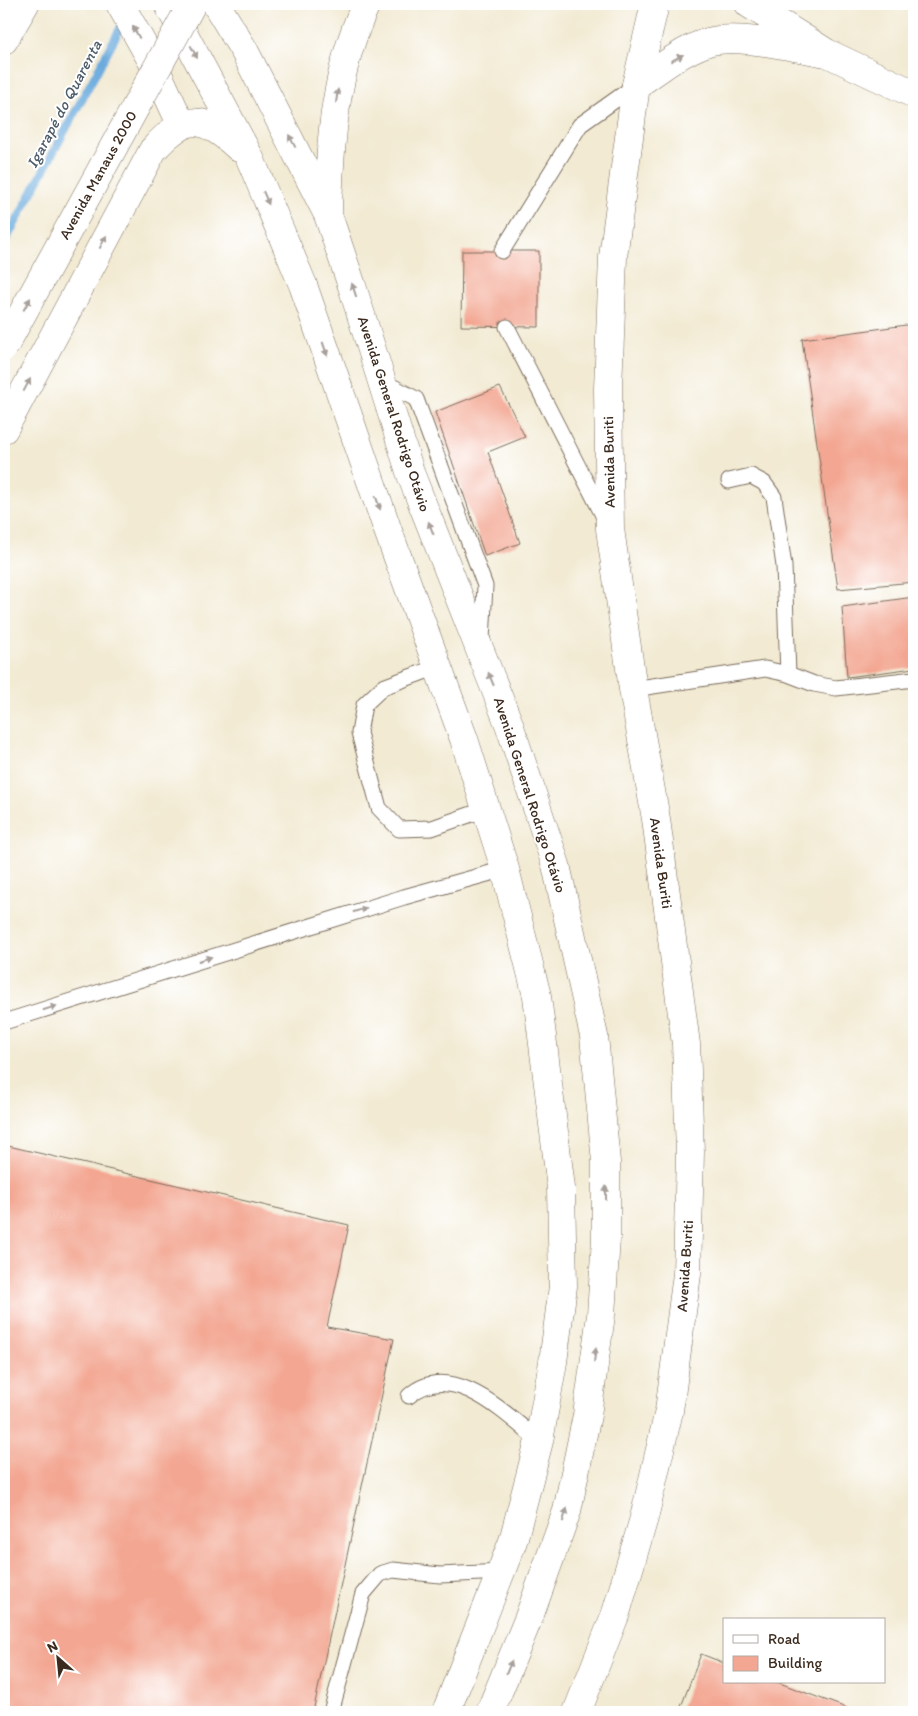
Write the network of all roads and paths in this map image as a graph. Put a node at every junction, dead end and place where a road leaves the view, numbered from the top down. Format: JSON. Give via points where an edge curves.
{"nodes":[{"id":1,"x":120,"y":4,"type":"edge"},
{"id":2,"x":216,"y":4,"type":"edge"},
{"id":3,"x":366,"y":4,"type":"edge"},
{"id":4,"x":654,"y":4,"type":"edge"},
{"id":5,"x":749,"y":4,"type":"edge"},
{"id":6,"x":177,"y":6,"type":"edge"},
{"id":7,"x":15,"y":16,"type":"edge"},
{"id":8,"x":4,"y":40,"type":"edge"},
{"id":9,"x":827,"y":53,"type":"junction"},
{"id":10,"x":636,"y":85,"type":"junction"},
{"id":11,"x":914,"y":94,"type":"edge"},
{"id":12,"x":181,"y":124,"type":"junction"},
{"id":13,"x":249,"y":156,"type":"junction"},
{"id":14,"x":328,"y":215,"type":"junction"},
{"id":15,"x":502,"y":251,"type":"dead end"},
{"id":16,"x":507,"y":327,"type":"dead end"},
{"id":17,"x":4,"y":347,"type":"edge"},
{"id":18,"x":4,"y":428,"type":"edge"},
{"id":19,"x":729,"y":481,"type":"dead end"},
{"id":20,"x":610,"y":529,"type":"junction"},
{"id":21,"x":437,"y":667,"type":"junction"},
{"id":22,"x":788,"y":674,"type":"junction"},
{"id":23,"x":914,"y":679,"type":"edge"},
{"id":24,"x":633,"y":689,"type":"junction"},
{"id":25,"x":486,"y":809,"type":"junction"},
{"id":26,"x":506,"y":869,"type":"junction"},
{"id":27,"x":4,"y":1022,"type":"edge"},
{"id":28,"x":409,"y":1396,"type":"dead end"},
{"id":29,"x":539,"y":1441,"type":"junction"},
{"id":30,"x":502,"y":1572,"type":"junction"},
{"id":31,"x":331,"y":1712,"type":"edge"},
{"id":32,"x":446,"y":1712,"type":"edge"},
{"id":33,"x":490,"y":1712,"type":"edge"},
{"id":34,"x":578,"y":1712,"type":"edge"}],
"edges":[{"from":12,"to":1,"type":"main road","one_way":true,"via":[[152,61]]},
{"from":14,"to":2,"type":"main road","name":"Avenida General Rodrigo Otávio","one_way":true,"via":[[254,69]]},
{"from":14,"to":3,"type":"main road","one_way":true,"via":[[329,167],[340,76],[354,29]]},
{"from":4,"to":10,"type":"main road","name":"Avenida Buriti"},
{"from":5,"to":9,"type":"main road"},
{"from":6,"to":13,"type":"main road","one_way":true},
{"from":17,"to":6,"type":"main road","name":"Avenida Manaus 2000","one_way":true,"bridge":true},
{"from":7,"to":8,"type":"main road"},
{"from":10,"to":9,"type":"main road","one_way":true,"via":[[706,42],[733,39]]},
{"from":9,"to":11,"type":"main road"},
{"from":10,"to":15,"type":"lane","via":[[580,125]]},
{"from":10,"to":20,"type":"main road","name":"Avenida Buriti","via":[[613,257],[608,390]]},
{"from":12,"to":13,"type":"main road","via":[[198,122],[217,127]]},
{"from":18,"to":12,"type":"main road","one_way":true,"via":[[153,150]]},
{"from":13,"to":21,"type":"main road","one_way":true,"via":[[303,285]]},
{"from":33,"to":14,"type":"main road","name":"Avenida General Rodrigo Otávio","one_way":true,"via":[[567,1511],[587,1415],[601,1316],[606,1238],[606,1162],[594,1036],[556,865],[509,724],[411,475]]},
{"from":16,"to":20,"type":"lane"},
{"from":19,"to":22,"type":"lane","via":[[751,476],[764,483],[774,497],[784,566]]},
{"from":20,"to":24,"type":"main road","name":"Avenida Buriti"},
{"from":21,"to":25,"type":"main road"},
{"from":21,"to":25,"type":"lane","via":[[383,687],[364,706],[359,733],[379,808],[399,829],[432,828]]},
{"from":22,"to":23,"type":"lane","via":[[836,688]]},
{"from":22,"to":24,"type":"lane","via":[[765,669]]},
{"from":24,"to":34,"type":"main road","name":"Avenida Buriti","via":[[656,819],[686,1044],[690,1152],[687,1274],[669,1411],[644,1518],[616,1613]]},
{"from":25,"to":26,"type":"main road"},
{"from":27,"to":26,"type":"lane","one_way":true,"via":[[395,900]]},
{"from":26,"to":29,"type":"main road","via":[[537,996],[561,1188],[563,1286]]},
{"from":28,"to":29,"type":"lane","via":[[430,1384],[461,1387],[486,1399]]},
{"from":29,"to":30,"type":"main road"},
{"from":30,"to":31,"type":"lane","via":[[440,1575],[393,1570],[380,1574],[362,1594]]},
{"from":30,"to":32,"type":"main road"}]}
